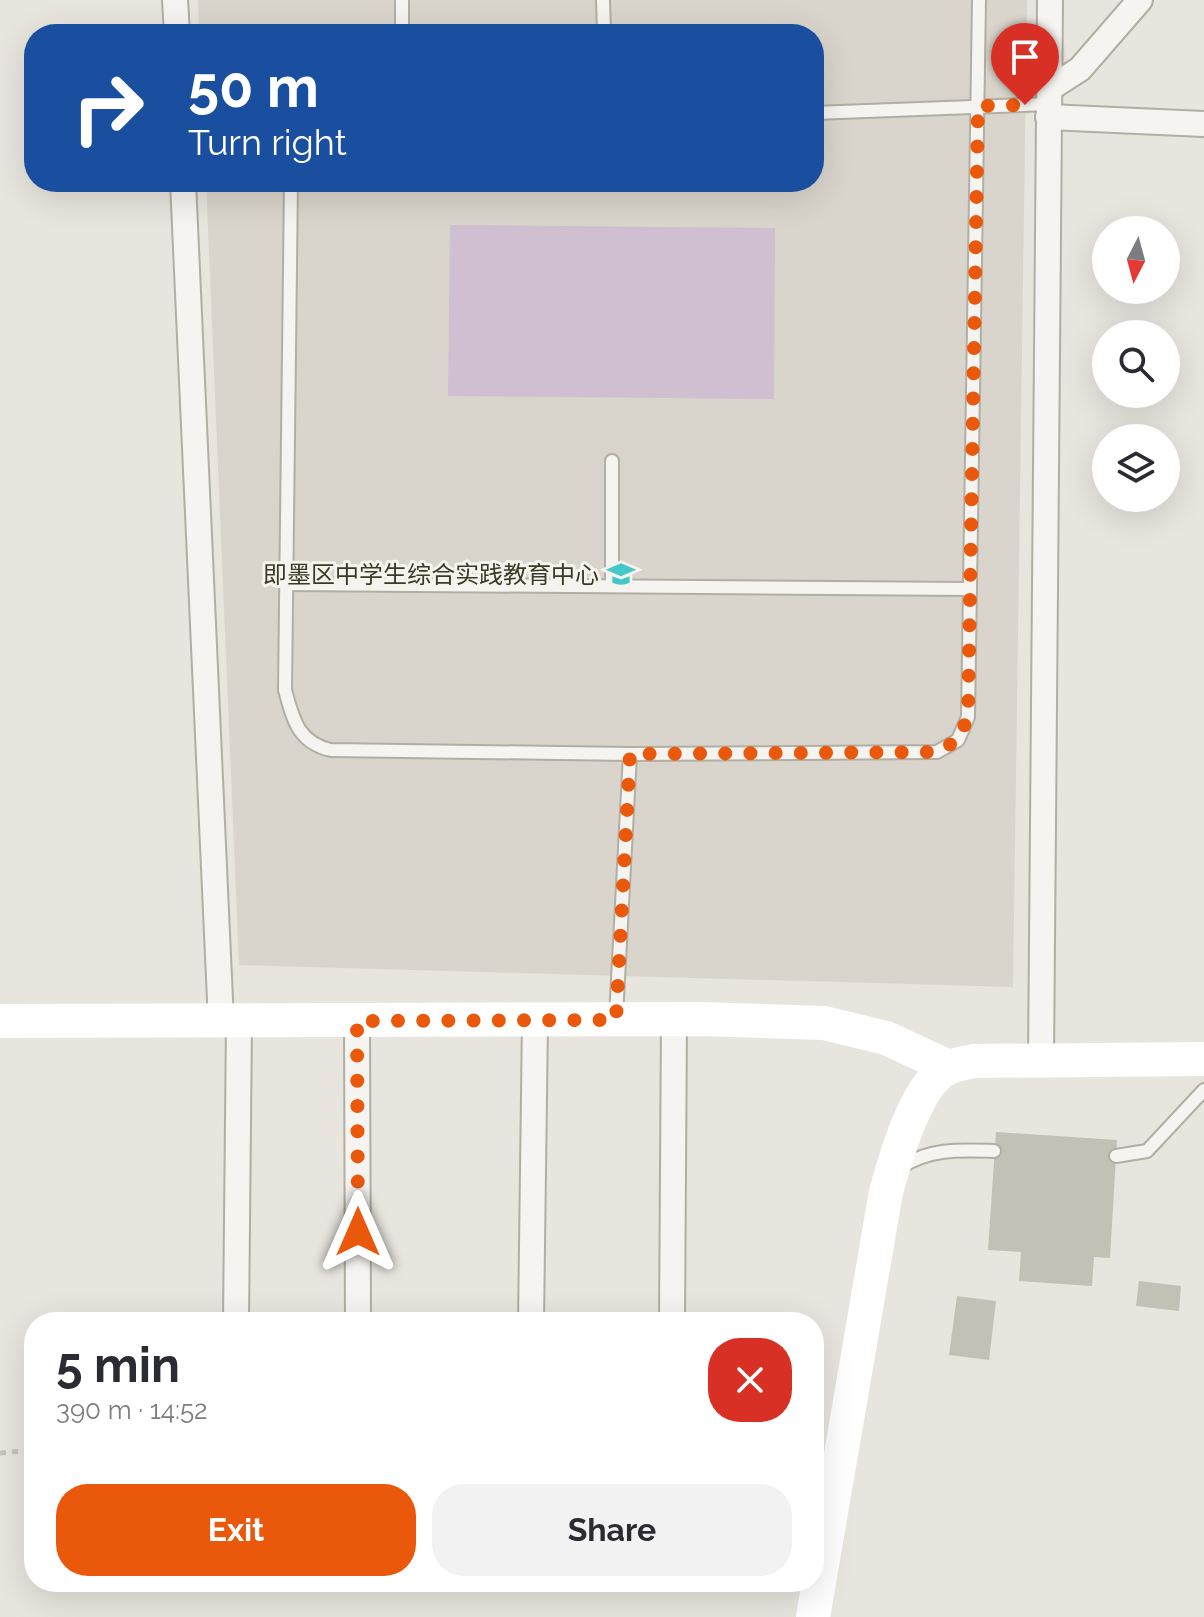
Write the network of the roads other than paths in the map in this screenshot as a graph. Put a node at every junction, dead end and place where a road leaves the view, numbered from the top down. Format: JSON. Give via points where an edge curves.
{"nodes":[{"id":1,"x":175,"y":0,"type":"edge"},
{"id":2,"x":402,"y":0,"type":"edge"},
{"id":3,"x":603,"y":0,"type":"edge"},
{"id":4,"x":979,"y":0,"type":"edge"},
{"id":5,"x":1050,"y":0,"type":"edge"},
{"id":6,"x":1140,"y":0,"type":"edge"},
{"id":7,"x":176,"y":24,"type":"edge"},
{"id":8,"x":402,"y":24,"type":"edge"},
{"id":9,"x":604,"y":24,"type":"edge"},
{"id":10,"x":1049,"y":103,"type":"junction"},
{"id":11,"x":978,"y":106,"type":"junction"},
{"id":12,"x":824,"y":113,"type":"edge"},
{"id":13,"x":1204,"y":124,"type":"edge"},
{"id":14,"x":184,"y":192,"type":"edge"},
{"id":15,"x":291,"y":192,"type":"edge"},
{"id":16,"x":612,"y":461,"type":"dead end"},
{"id":17,"x":287,"y":584,"type":"junction"},
{"id":18,"x":612,"y":586,"type":"junction"},
{"id":19,"x":970,"y":589,"type":"junction"},
{"id":20,"x":630,"y":754,"type":"junction"},
{"id":21,"x":674,"y":1019,"type":"junction"},
{"id":22,"x":535,"y":1020,"type":"junction"},
{"id":23,"x":616,"y":1020,"type":"junction"},
{"id":24,"x":0,"y":1021,"type":"edge"},
{"id":25,"x":357,"y":1021,"type":"junction"},
{"id":26,"x":230,"y":1022,"type":"junction"},
{"id":27,"x":1041,"y":1059,"type":"junction"},
{"id":28,"x":1204,"y":1059,"type":"edge"},
{"id":29,"x":949,"y":1067,"type":"junction"},
{"id":30,"x":1204,"y":1090,"type":"edge"},
{"id":31,"x":994,"y":1151,"type":"dead end"},
{"id":32,"x":1116,"y":1156,"type":"dead end"},
{"id":33,"x":892,"y":1173,"type":"junction"},
{"id":34,"x":236,"y":1312,"type":"edge"},
{"id":35,"x":358,"y":1312,"type":"edge"},
{"id":36,"x":531,"y":1312,"type":"edge"},
{"id":37,"x":672,"y":1312,"type":"edge"},
{"id":38,"x":824,"y":1555,"type":"edge"},
{"id":39,"x":817,"y":1592,"type":"edge"},
{"id":40,"x":813,"y":1617,"type":"edge"}],
"edges":[{"from":1,"to":7,"type":"street"},
{"from":2,"to":8,"type":"lane"},
{"from":3,"to":9,"type":"lane"},
{"from":4,"to":11,"type":"lane"},
{"from":5,"to":10,"type":"street"},
{"from":6,"to":10,"type":"street"},
{"from":10,"to":11,"type":"lane"},
{"from":10,"to":13,"type":"street"},
{"from":10,"to":27,"type":"street"},
{"from":11,"to":12,"type":"lane"},
{"from":11,"to":19,"type":"lane"},
{"from":14,"to":26,"type":"street"},
{"from":15,"to":17,"type":"lane"},
{"from":16,"to":18,"type":"lane"},
{"from":17,"to":18,"type":"lane"},
{"from":17,"to":20,"type":"lane","via":[[285,690],[295,726],[313,746]]},
{"from":18,"to":19,"type":"lane"},
{"from":19,"to":20,"type":"lane","via":[[968,717],[958,740],[937,752]]},
{"from":20,"to":23,"type":"lane"},
{"from":21,"to":23,"type":"street"},
{"from":21,"to":29,"type":"street","via":[[824,1023],[886,1038]]},
{"from":21,"to":37,"type":"street"},
{"from":22,"to":23,"type":"street"},
{"from":22,"to":25,"type":"street"},
{"from":22,"to":36,"type":"street"},
{"from":24,"to":26,"type":"street"},
{"from":25,"to":26,"type":"street"},
{"from":25,"to":35,"type":"street"},
{"from":26,"to":34,"type":"street"},
{"from":27,"to":28,"type":"street"},
{"from":27,"to":29,"type":"street"},
{"from":29,"to":33,"type":"street","via":[[938,1074],[913,1111]]},
{"from":30,"to":32,"type":"lane","via":[[1147,1151]]},
{"from":31,"to":33,"type":"lane","via":[[952,1149],[921,1155]]},
{"from":33,"to":38,"type":"street"},
{"from":39,"to":40,"type":"street"}]}
